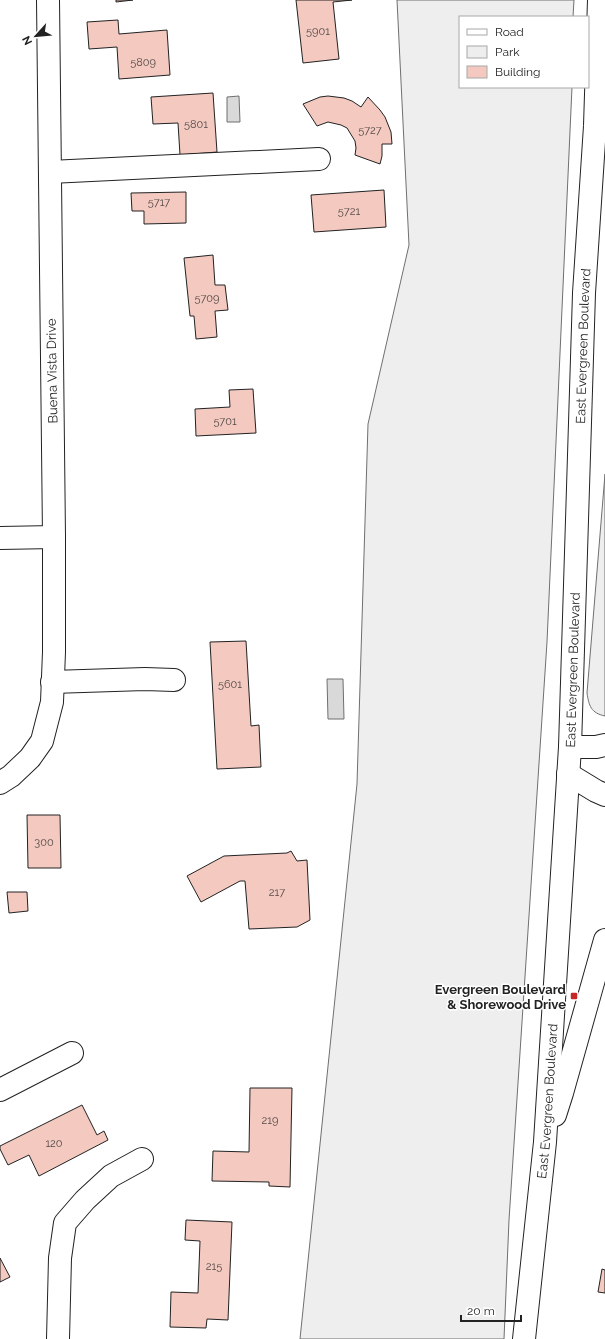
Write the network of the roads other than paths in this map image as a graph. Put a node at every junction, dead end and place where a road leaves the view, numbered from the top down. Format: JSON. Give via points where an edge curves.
{"nodes":[{"id":1,"x":48,"y":0,"type":"edge"},
{"id":2,"x":599,"y":0,"type":"edge"},
{"id":3,"x":320,"y":159,"type":"dead end"},
{"id":4,"x":50,"y":172,"type":"junction"},
{"id":5,"x":54,"y":537,"type":"junction"},
{"id":6,"x":0,"y":538,"type":"edge"},
{"id":7,"x":174,"y":680,"type":"dead end"},
{"id":8,"x":52,"y":682,"type":"junction"},
{"id":9,"x":605,"y":745,"type":"edge"},
{"id":10,"x":570,"y":747,"type":"junction"},
{"id":11,"x":568,"y":774,"type":"junction"},
{"id":12,"x":0,"y":783,"type":"edge"},
{"id":13,"x":605,"y":795,"type":"edge"},
{"id":14,"x":605,"y":940,"type":"edge"},
{"id":15,"x":72,"y":1053,"type":"dead end"},
{"id":16,"x":0,"y":1090,"type":"edge"},
{"id":17,"x":545,"y":1142,"type":"junction"},
{"id":18,"x":142,"y":1159,"type":"dead end"},
{"id":19,"x":58,"y":1339,"type":"edge"},
{"id":20,"x":524,"y":1339,"type":"edge"}],
"edges":[{"from":1,"to":4,"type":"street","name":"Buena Vista Drive"},
{"from":2,"to":10,"type":"street","name":"East Evergreen Boulevard","via":[[595,126],[584,293]]},
{"from":3,"to":4,"type":"street"},
{"from":4,"to":5,"type":"street","name":"Buena Vista Drive"},
{"from":5,"to":6,"type":"street"},
{"from":5,"to":8,"type":"street","name":"Buena Vista Drive"},
{"from":7,"to":8,"type":"street"},
{"from":8,"to":12,"type":"street","name":"Buena Vista Drive","via":[[52,702],[42,740],[30,758]]},
{"from":9,"to":10,"type":"street"},
{"from":10,"to":11,"type":"street","name":"East Evergreen Boulevard"},
{"from":11,"to":13,"type":"street"},
{"from":11,"to":17,"type":"street","name":"East Evergreen Boulevard"},
{"from":14,"to":17,"type":"street","via":[[562,1093]]},
{"from":15,"to":16,"type":"street"},
{"from":17,"to":20,"type":"street","name":"East Evergreen Boulevard"},
{"from":18,"to":19,"type":"street","via":[[111,1176],[65,1223],[60,1258]]}]}
